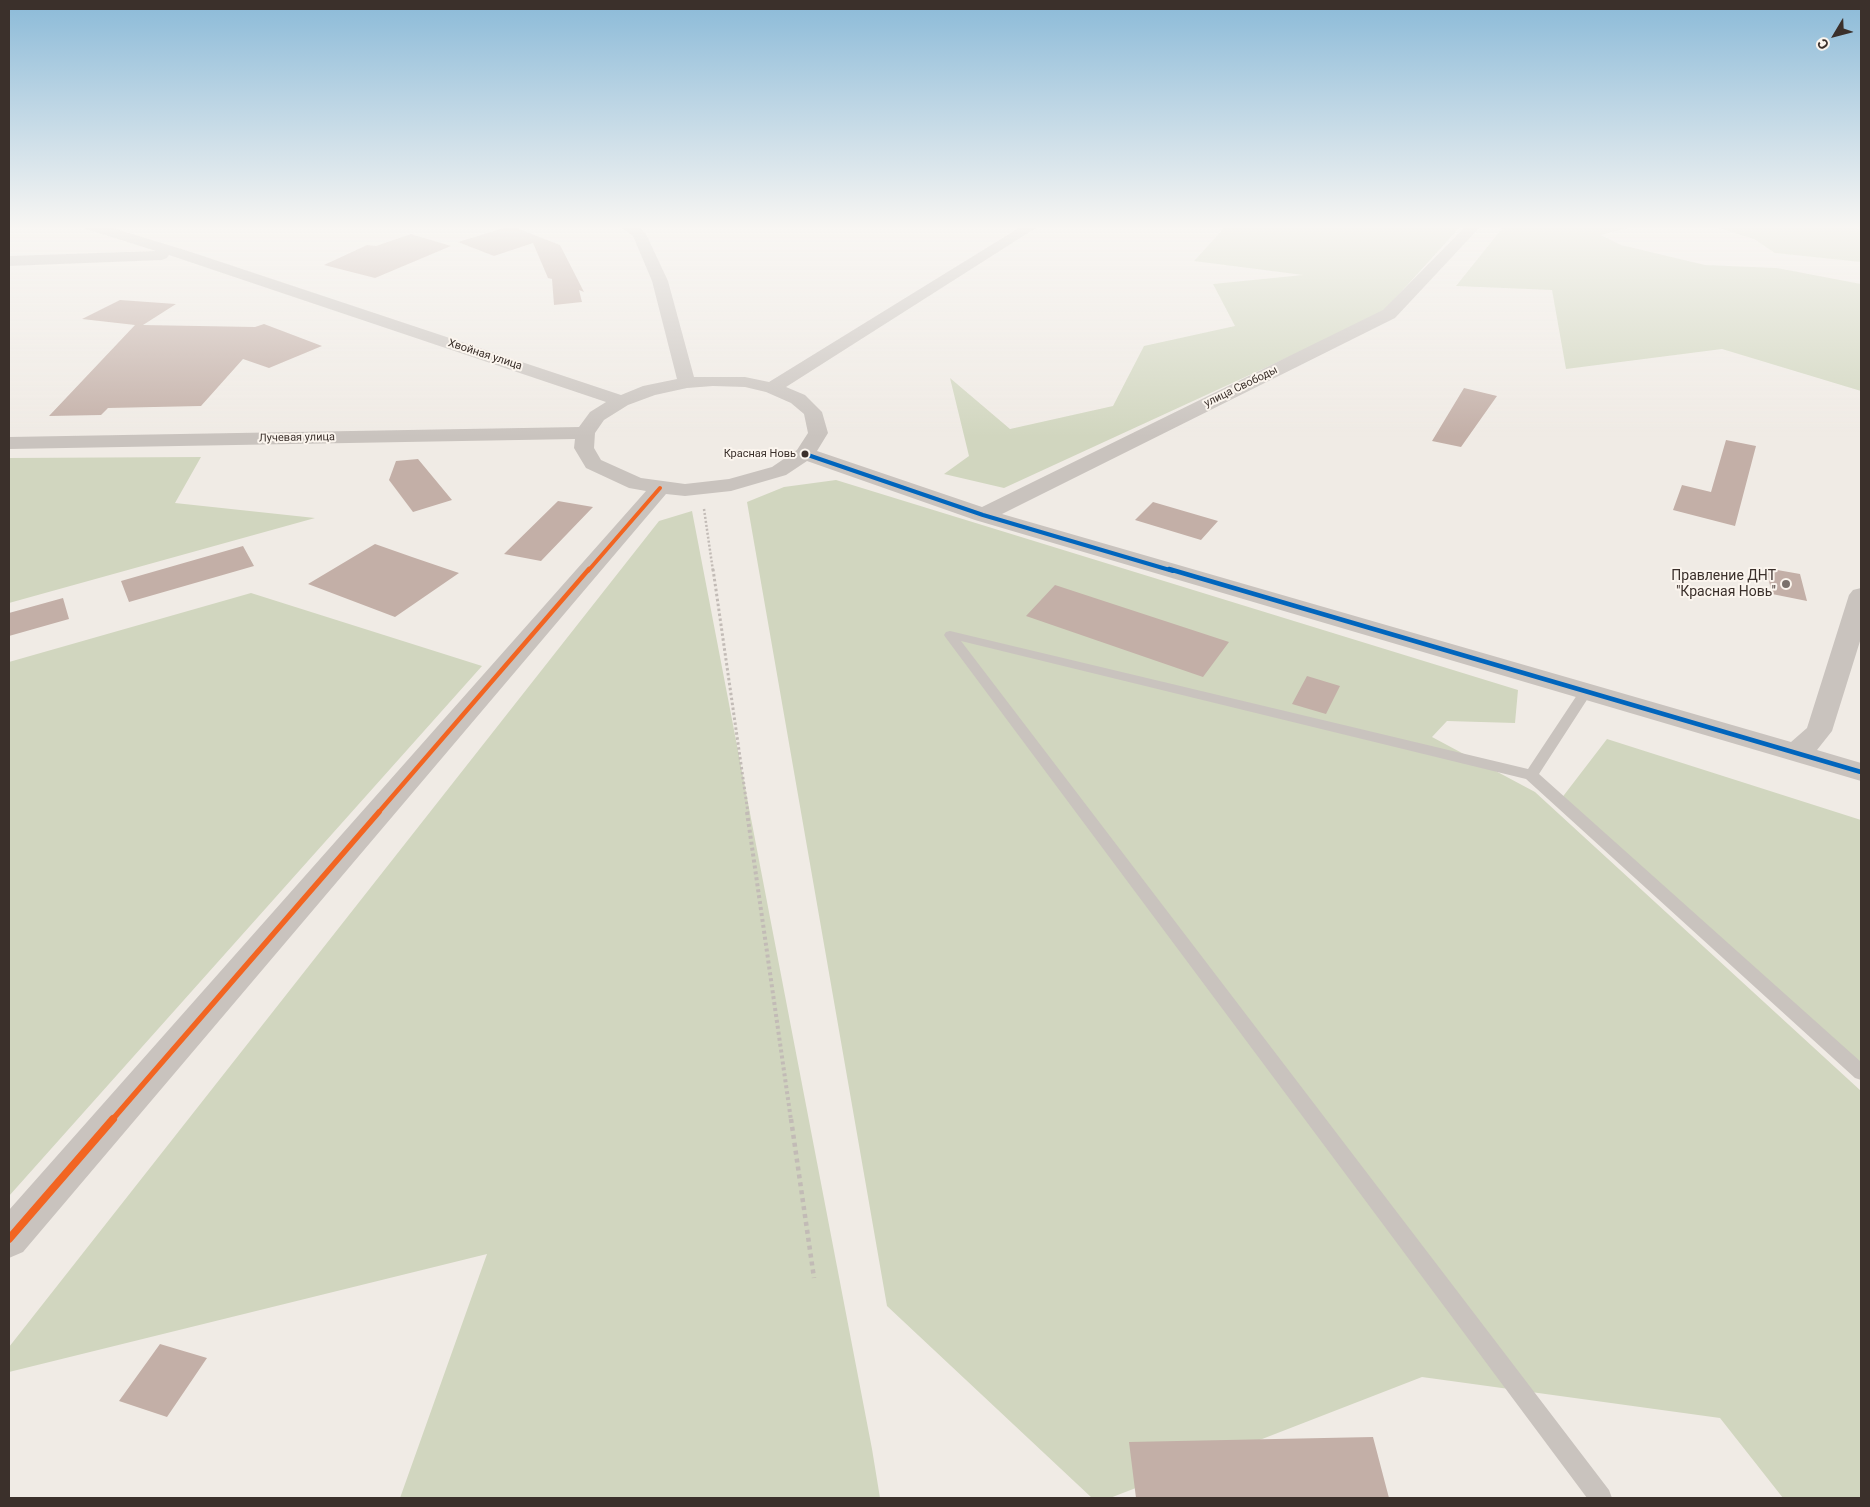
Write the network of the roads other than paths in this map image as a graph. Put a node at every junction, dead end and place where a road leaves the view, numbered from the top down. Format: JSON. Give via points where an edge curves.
{"nodes":[{"id":1,"x":310,"y":296,"type":"edge"},
{"id":2,"x":664,"y":296,"type":"edge"},
{"id":3,"x":919,"y":296,"type":"edge"},
{"id":4,"x":1406,"y":296,"type":"edge"},
{"id":5,"x":687,"y":383,"type":"junction"},
{"id":6,"x":772,"y":388,"type":"junction"},
{"id":7,"x":621,"y":400,"type":"junction"},
{"id":8,"x":585,"y":433,"type":"junction"},
{"id":9,"x":9,"y":443,"type":"edge"},
{"id":10,"x":805,"y":454,"type":"junction"},
{"id":11,"x":660,"y":488,"type":"junction"},
{"id":12,"x":983,"y":515,"type":"junction"},
{"id":13,"x":1861,"y":595,"type":"edge"},
{"id":14,"x":1586,"y":692,"type":"junction"},
{"id":15,"x":1795,"y":753,"type":"junction"},
{"id":16,"x":1861,"y":772,"type":"edge"},
{"id":17,"x":1531,"y":775,"type":"junction"},
{"id":18,"x":1861,"y":1073,"type":"edge"},
{"id":19,"x":9,"y":1239,"type":"edge"},
{"id":20,"x":1601,"y":1498,"type":"edge"}],
"edges":[{"from":1,"to":7,"type":"street","name":"Хвойная улица"},
{"from":2,"to":5,"type":"street"},
{"from":3,"to":6,"type":"street"},
{"from":4,"to":12,"type":"street","name":"улица Свободы","via":[[1389,314]]},
{"from":5,"to":6,"type":"street","via":[[737,382]]},
{"from":5,"to":7,"type":"street"},
{"from":6,"to":10,"type":"street","via":[[798,399],[814,412],[818,433]]},
{"from":7,"to":8,"type":"street","via":[[598,416]]},
{"from":8,"to":9,"type":"street","name":"Лучевая улица"},
{"from":8,"to":11,"type":"street","via":[[584,448],[594,464],[636,484]]},
{"from":10,"to":11,"type":"street","via":[[779,471],[731,485]]},
{"from":10,"to":12,"type":"street"},
{"from":11,"to":19,"type":"street"},
{"from":12,"to":14,"type":"street"},
{"from":13,"to":15,"type":"street","via":[[1819,731]]},
{"from":14,"to":15,"type":"street"},
{"from":14,"to":17,"type":"lane"},
{"from":15,"to":16,"type":"street"},
{"from":17,"to":18,"type":"lane"},
{"from":17,"to":20,"type":"lane","via":[[950,635]]}]}
